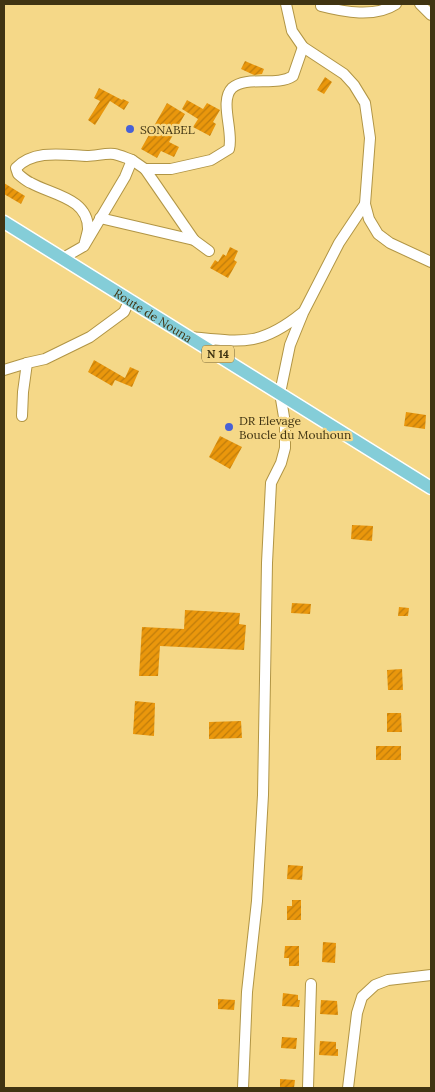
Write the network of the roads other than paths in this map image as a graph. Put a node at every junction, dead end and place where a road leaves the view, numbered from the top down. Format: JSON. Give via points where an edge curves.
{"nodes":[{"id":1,"x":286,"y":4,"type":"edge"},
{"id":2,"x":396,"y":4,"type":"edge"},
{"id":3,"x":420,"y":4,"type":"edge"},
{"id":4,"x":321,"y":6,"type":"dead end"},
{"id":5,"x":431,"y":15,"type":"edge"},
{"id":6,"x":302,"y":46,"type":"junction"},
{"id":7,"x":132,"y":160,"type":"junction"},
{"id":8,"x":145,"y":169,"type":"junction"},
{"id":9,"x":365,"y":204,"type":"junction"},
{"id":10,"x":100,"y":218,"type":"junction"},
{"id":11,"x":4,"y":222,"type":"edge"},
{"id":12,"x":194,"y":240,"type":"junction"},
{"id":13,"x":84,"y":246,"type":"junction"},
{"id":14,"x":209,"y":251,"type":"dead end"},
{"id":15,"x":63,"y":258,"type":"junction"},
{"id":16,"x":431,"y":262,"type":"edge"},
{"id":17,"x":130,"y":299,"type":"junction"},
{"id":18,"x":303,"y":313,"type":"junction"},
{"id":19,"x":190,"y":336,"type":"junction"},
{"id":20,"x":27,"y":363,"type":"junction"},
{"id":21,"x":4,"y":370,"type":"edge"},
{"id":22,"x":280,"y":393,"type":"junction"},
{"id":23,"x":22,"y":416,"type":"dead end"},
{"id":24,"x":431,"y":488,"type":"edge"},
{"id":25,"x":431,"y":974,"type":"edge"},
{"id":26,"x":311,"y":984,"type":"dead end"},
{"id":27,"x":243,"y":1088,"type":"edge"},
{"id":28,"x":308,"y":1088,"type":"edge"},
{"id":29,"x":348,"y":1088,"type":"edge"}],
"edges":[{"from":1,"to":6,"type":"street","via":[[292,31]]},
{"from":2,"to":4,"type":"street","via":[[358,12]]},
{"from":3,"to":5,"type":"street"},
{"from":6,"to":8,"type":"street","via":[[293,76],[287,80],[249,82],[229,92],[226,104],[231,142],[229,150],[211,160],[171,169]]},
{"from":6,"to":9,"type":"street","via":[[344,74],[364,103],[370,138]]},
{"from":7,"to":8,"type":"street"},
{"from":7,"to":10,"type":"street"},
{"from":7,"to":13,"type":"street","via":[[113,154],[58,154],[32,158],[16,168],[18,174],[30,183],[71,201],[81,209],[88,230]]},
{"from":8,"to":12,"type":"street"},
{"from":9,"to":16,"type":"street","via":[[378,234]]},
{"from":9,"to":18,"type":"street","via":[[339,243]]},
{"from":10,"to":12,"type":"street"},
{"from":10,"to":13,"type":"street"},
{"from":11,"to":15,"type":"main road","name":"Route de Nouna","number":"N 14"},
{"from":12,"to":14,"type":"street"},
{"from":13,"to":15,"type":"street"},
{"from":15,"to":17,"type":"main road","name":"Route de Nouna","number":"N 14"},
{"from":17,"to":19,"type":"main road","name":"Route de Nouna","number":"N 14"},
{"from":17,"to":20,"type":"street","via":[[124,312],[90,337],[45,359]]},
{"from":18,"to":19,"type":"street","via":[[270,335],[248,341]]},
{"from":18,"to":22,"type":"street","via":[[290,346]]},
{"from":19,"to":22,"type":"main road","name":"Route de Nouna","number":"N 14"},
{"from":20,"to":21,"type":"street"},
{"from":20,"to":23,"type":"street"},
{"from":22,"to":24,"type":"main road","name":"Route de Nouna","number":"N 14"},
{"from":22,"to":27,"type":"street","via":[[285,424],[284,448],[271,483],[266,572],[263,795],[257,901],[247,992]]},
{"from":25,"to":29,"type":"street","via":[[375,984],[362,997],[357,1013]]},
{"from":26,"to":28,"type":"street"}]}
